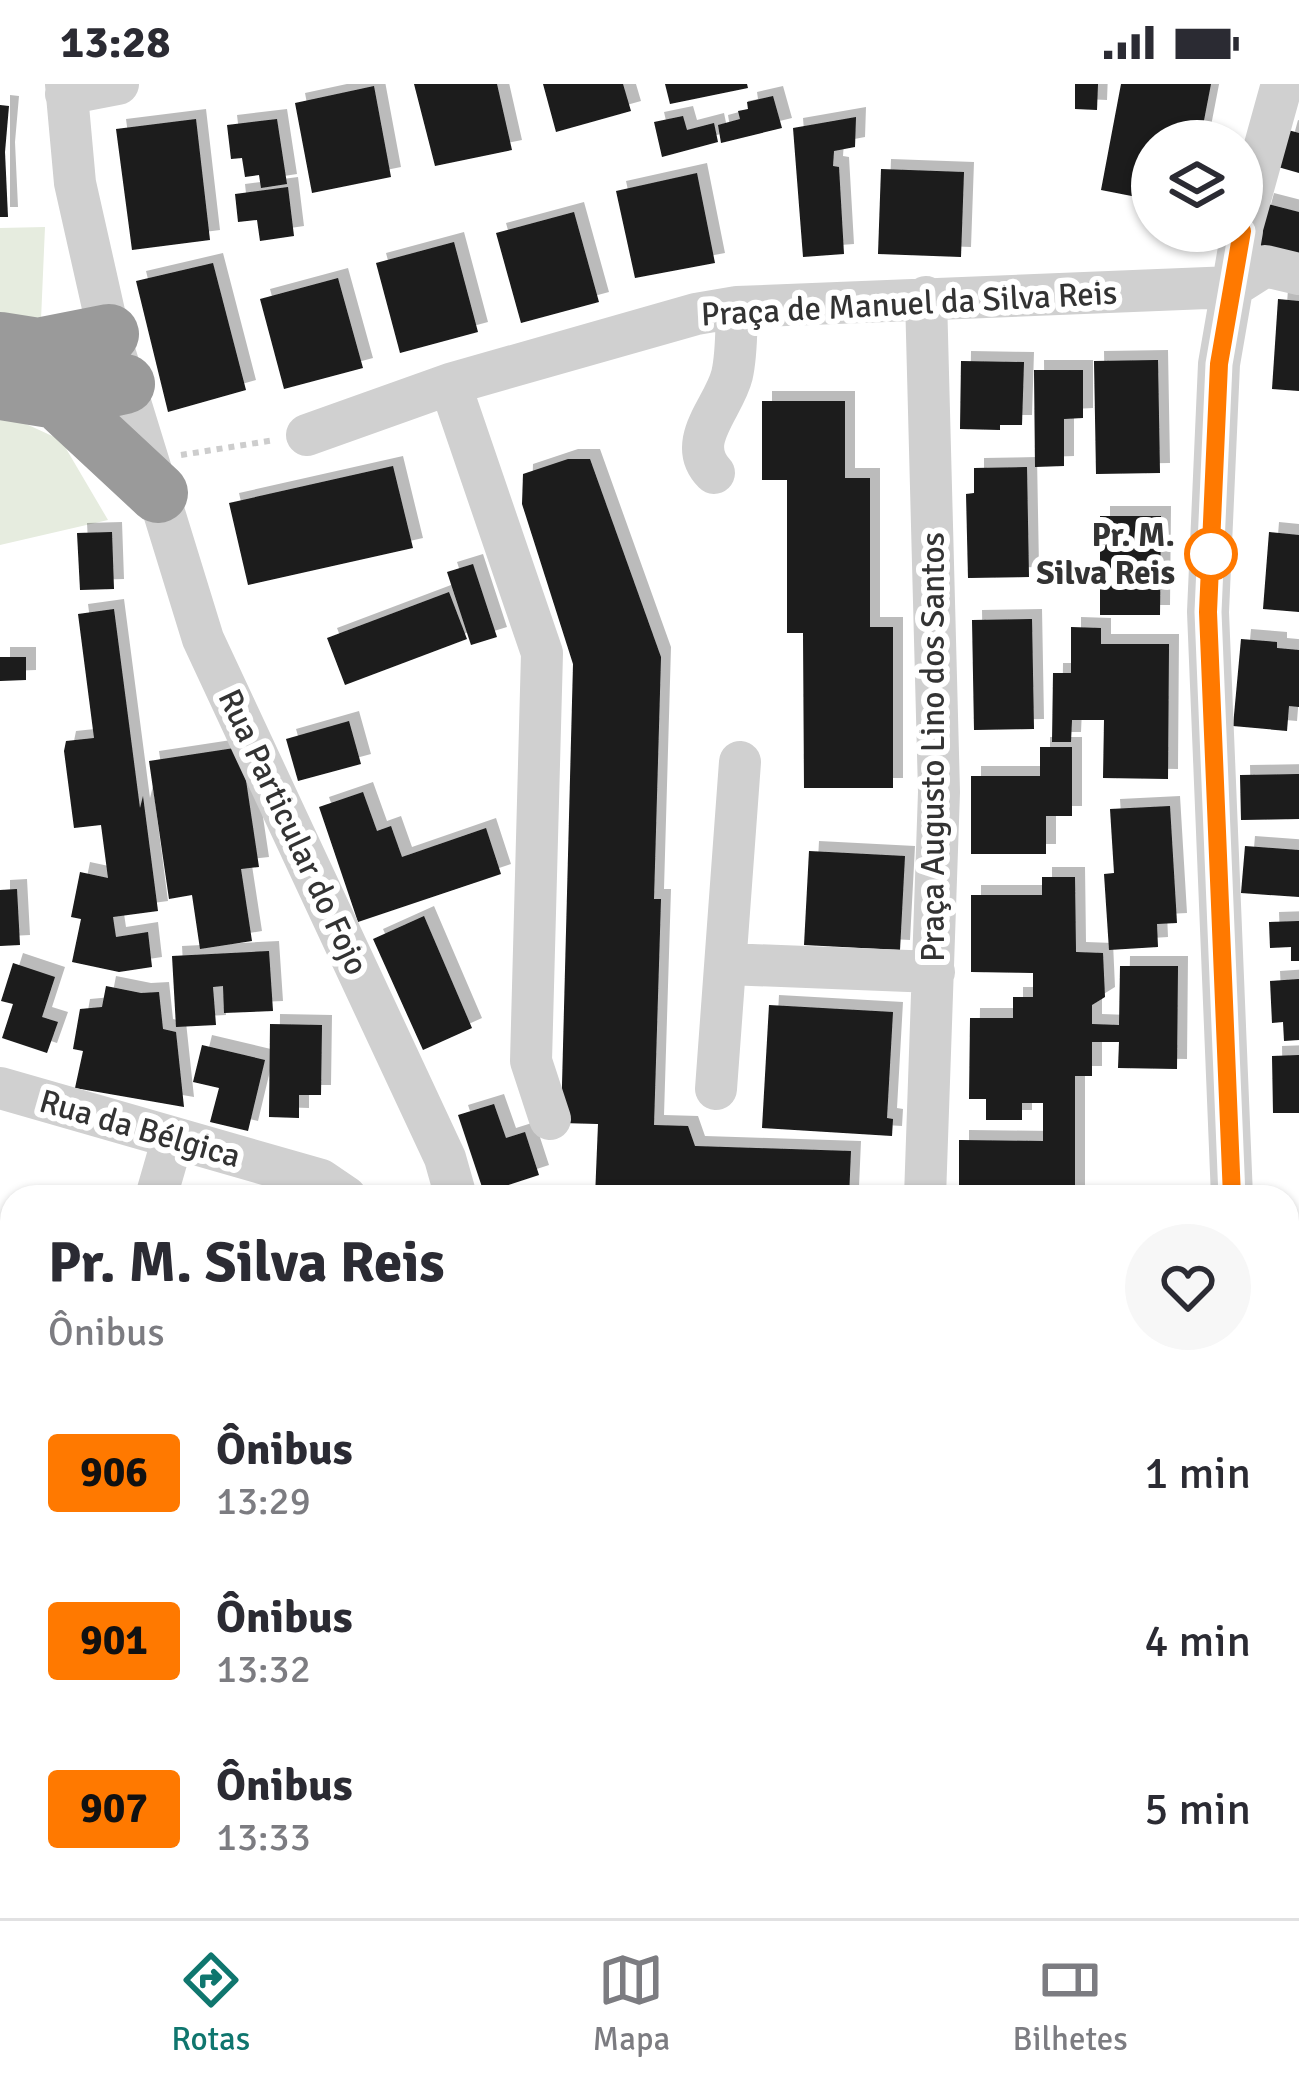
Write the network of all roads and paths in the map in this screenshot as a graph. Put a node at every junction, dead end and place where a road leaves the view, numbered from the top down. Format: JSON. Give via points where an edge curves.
{"nodes":[{"id":1,"x":118,"y":84,"type":"edge"},
{"id":2,"x":1282,"y":84,"type":"edge"},
{"id":3,"x":66,"y":89,"type":"edge"},
{"id":4,"x":1263,"y":153,"type":"edge"},
{"id":5,"x":1238,"y":252,"type":"edge"},
{"id":6,"x":1299,"y":274,"type":"edge"},
{"id":7,"x":1232,"y":287,"type":"junction"},
{"id":8,"x":926,"y":297,"type":"junction"},
{"id":9,"x":737,"y":307,"type":"junction"},
{"id":10,"x":0,"y":342,"type":"edge"},
{"id":11,"x":117,"y":359,"type":"junction"},
{"id":12,"x":450,"y":384,"type":"junction"},
{"id":13,"x":29,"y":395,"type":"edge"},
{"id":14,"x":308,"y":435,"type":"joint"},
{"id":15,"x":714,"y":473,"type":"dead end"},
{"id":16,"x":153,"y":477,"type":"junction"},
{"id":17,"x":740,"y":762,"type":"dead end"},
{"id":18,"x":727,"y":964,"type":"junction"},
{"id":19,"x":934,"y":973,"type":"junction"},
{"id":20,"x":0,"y":1088,"type":"edge"},
{"id":21,"x":716,"y":1089,"type":"dead end"},
{"id":22,"x":550,"y":1119,"type":"dead end"},
{"id":23,"x":173,"y":1138,"type":"junction"},
{"id":24,"x":159,"y":1185,"type":"edge"},
{"id":25,"x":297,"y":1185,"type":"edge"},
{"id":26,"x":453,"y":1185,"type":"edge"},
{"id":27,"x":925,"y":1185,"type":"edge"},
{"id":28,"x":1232,"y":1185,"type":"edge"}],
"edges":[{"from":1,"to":3,"type":"street"},
{"from":2,"to":4,"type":"street"},
{"from":3,"to":11,"type":"street","name":"Rua Particular do Fojo","via":[[75,183]]},
{"from":5,"to":7,"type":"street"},
{"from":6,"to":7,"type":"street","name":"Praça de Manuel da Silva Reis","via":[[1265,266]]},
{"from":7,"to":8,"type":"street","name":"Praça de Manuel da Silva Reis"},
{"from":7,"to":28,"type":"street","via":[[1219,364],[1208,612]]},
{"from":8,"to":9,"type":"street","name":"Praça de Manuel da Silva Reis"},
{"from":8,"to":19,"type":"street","name":"Praça Augusto Lino dos Santos","via":[[939,792]]},
{"from":9,"to":12,"type":"street","name":"Praça de Manuel da Silva Reis"},
{"from":9,"to":15,"type":"street","via":[[730,382],[704,439]]},
{"from":10,"to":11,"type":"highway"},
{"from":11,"to":13,"type":"highway"},
{"from":11,"to":16,"type":"street","name":"Rua Particular do Fojo"},
{"from":12,"to":14,"type":"street","name":"Praça de Manuel da Silva Reis"},
{"from":12,"to":22,"type":"street","via":[[542,652],[531,1061]]},
{"from":13,"to":16,"type":"highway"},
{"from":14,"to":16,"type":"path"},
{"from":16,"to":26,"type":"street","name":"Rua Particular do Fojo","via":[[203,639]]},
{"from":17,"to":18,"type":"street"},
{"from":18,"to":19,"type":"street"},
{"from":18,"to":21,"type":"street"},
{"from":19,"to":27,"type":"street","name":"Praça Augusto Lino dos Santos"},
{"from":20,"to":23,"type":"street","name":"Rua da Bélgica"},
{"from":23,"to":24,"type":"street"},
{"from":23,"to":25,"type":"street","name":"Rua da Bélgica"}]}
